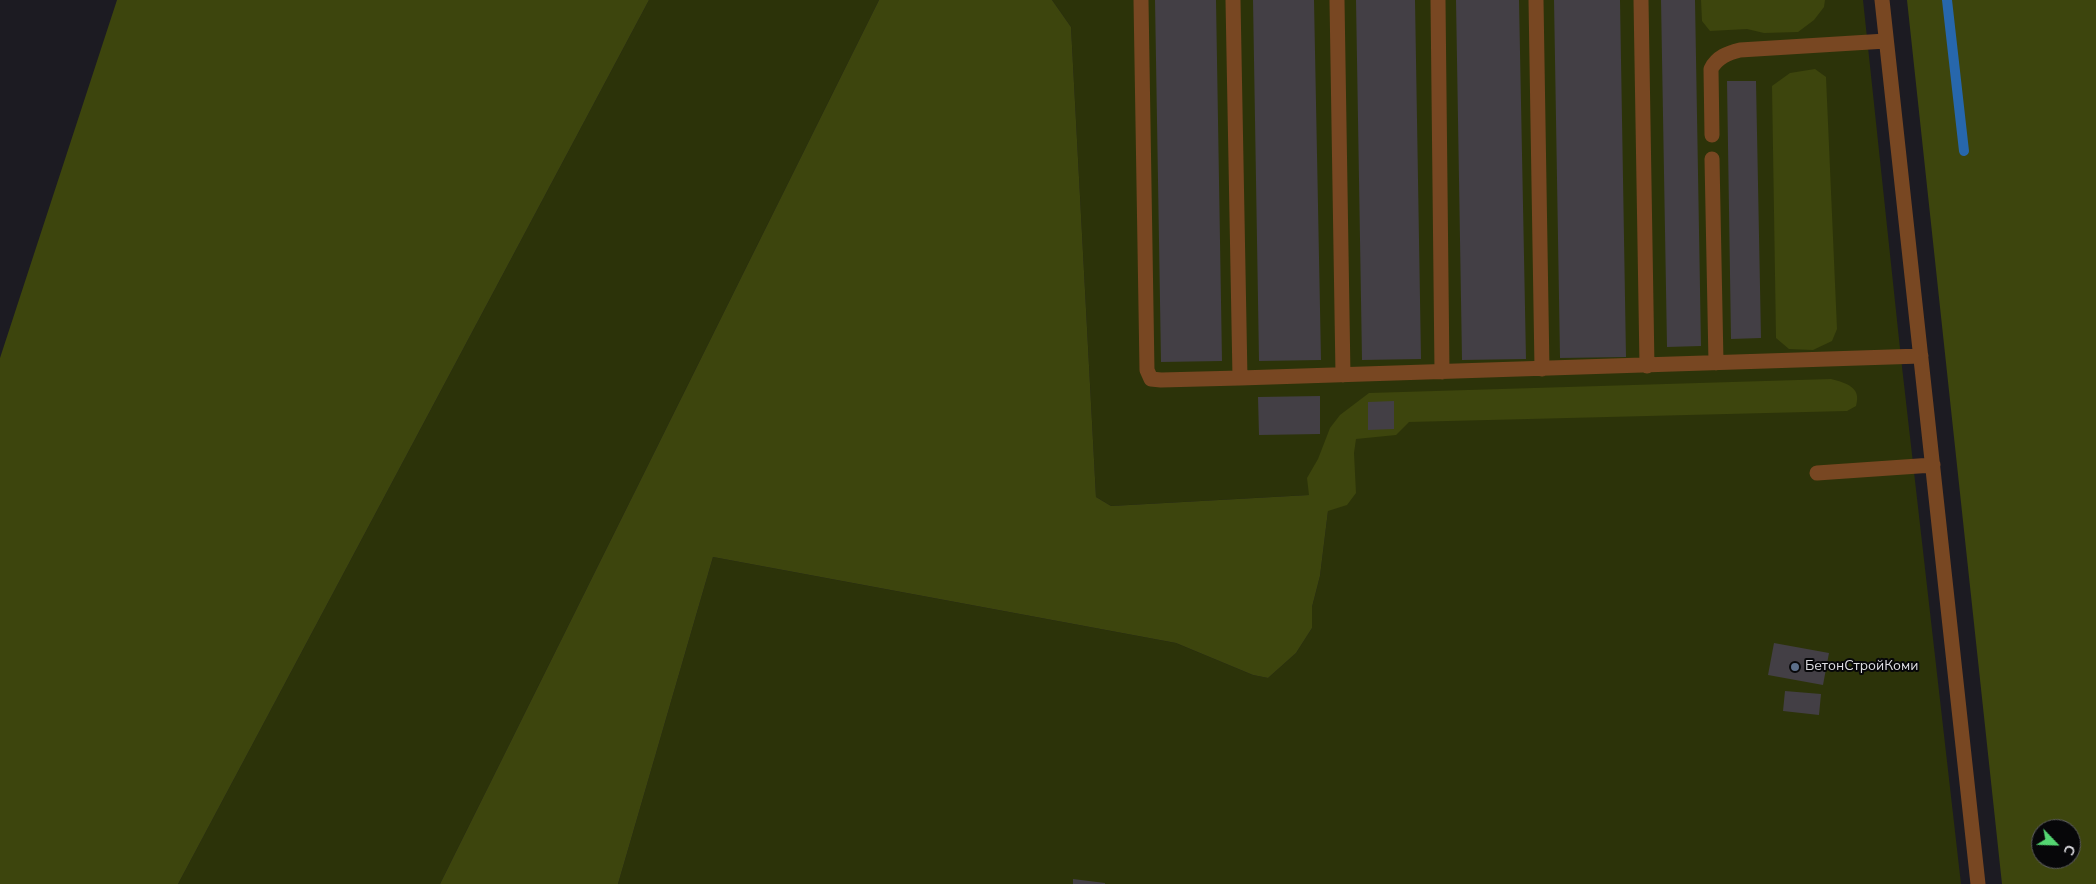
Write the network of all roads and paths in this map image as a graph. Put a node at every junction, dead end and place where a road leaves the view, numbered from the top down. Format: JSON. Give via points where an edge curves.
{"nodes":[{"id":1,"x":1141,"y":0,"type":"edge"},
{"id":2,"x":1233,"y":0,"type":"edge"},
{"id":3,"x":1337,"y":0,"type":"edge"},
{"id":4,"x":1438,"y":0,"type":"edge"},
{"id":5,"x":1536,"y":0,"type":"edge"},
{"id":6,"x":1641,"y":0,"type":"edge"},
{"id":7,"x":1882,"y":0,"type":"edge"},
{"id":8,"x":1886,"y":41,"type":"junction"},
{"id":9,"x":1712,"y":135,"type":"dead end"},
{"id":10,"x":1712,"y":159,"type":"dead end"},
{"id":11,"x":1921,"y":356,"type":"junction"},
{"id":12,"x":1716,"y":363,"type":"junction"},
{"id":13,"x":1647,"y":366,"type":"junction"},
{"id":14,"x":1542,"y":369,"type":"junction"},
{"id":15,"x":1442,"y":372,"type":"junction"},
{"id":16,"x":1342,"y":375,"type":"junction"},
{"id":17,"x":1240,"y":378,"type":"junction"},
{"id":18,"x":1933,"y":465,"type":"junction"},
{"id":19,"x":1817,"y":472,"type":"dead end"},
{"id":20,"x":1978,"y":884,"type":"edge"}],
"edges":[{"from":1,"to":17,"type":"lane","via":[[1147,370],[1151,379],[1162,380]]},
{"from":2,"to":17,"type":"lane"},
{"from":3,"to":16,"type":"lane"},
{"from":4,"to":15,"type":"lane"},
{"from":5,"to":14,"type":"lane"},
{"from":6,"to":13,"type":"lane"},
{"from":7,"to":8,"type":"lane"},
{"from":8,"to":9,"type":"lane","via":[[1740,50],[1725,54],[1711,69]]},
{"from":8,"to":11,"type":"lane"},
{"from":10,"to":12,"type":"lane"},
{"from":11,"to":12,"type":"lane"},
{"from":11,"to":18,"type":"lane"},
{"from":12,"to":13,"type":"lane"},
{"from":13,"to":14,"type":"lane"},
{"from":14,"to":15,"type":"lane"},
{"from":15,"to":16,"type":"lane"},
{"from":16,"to":17,"type":"lane"},
{"from":18,"to":19,"type":"lane"},
{"from":18,"to":20,"type":"lane"}]}
